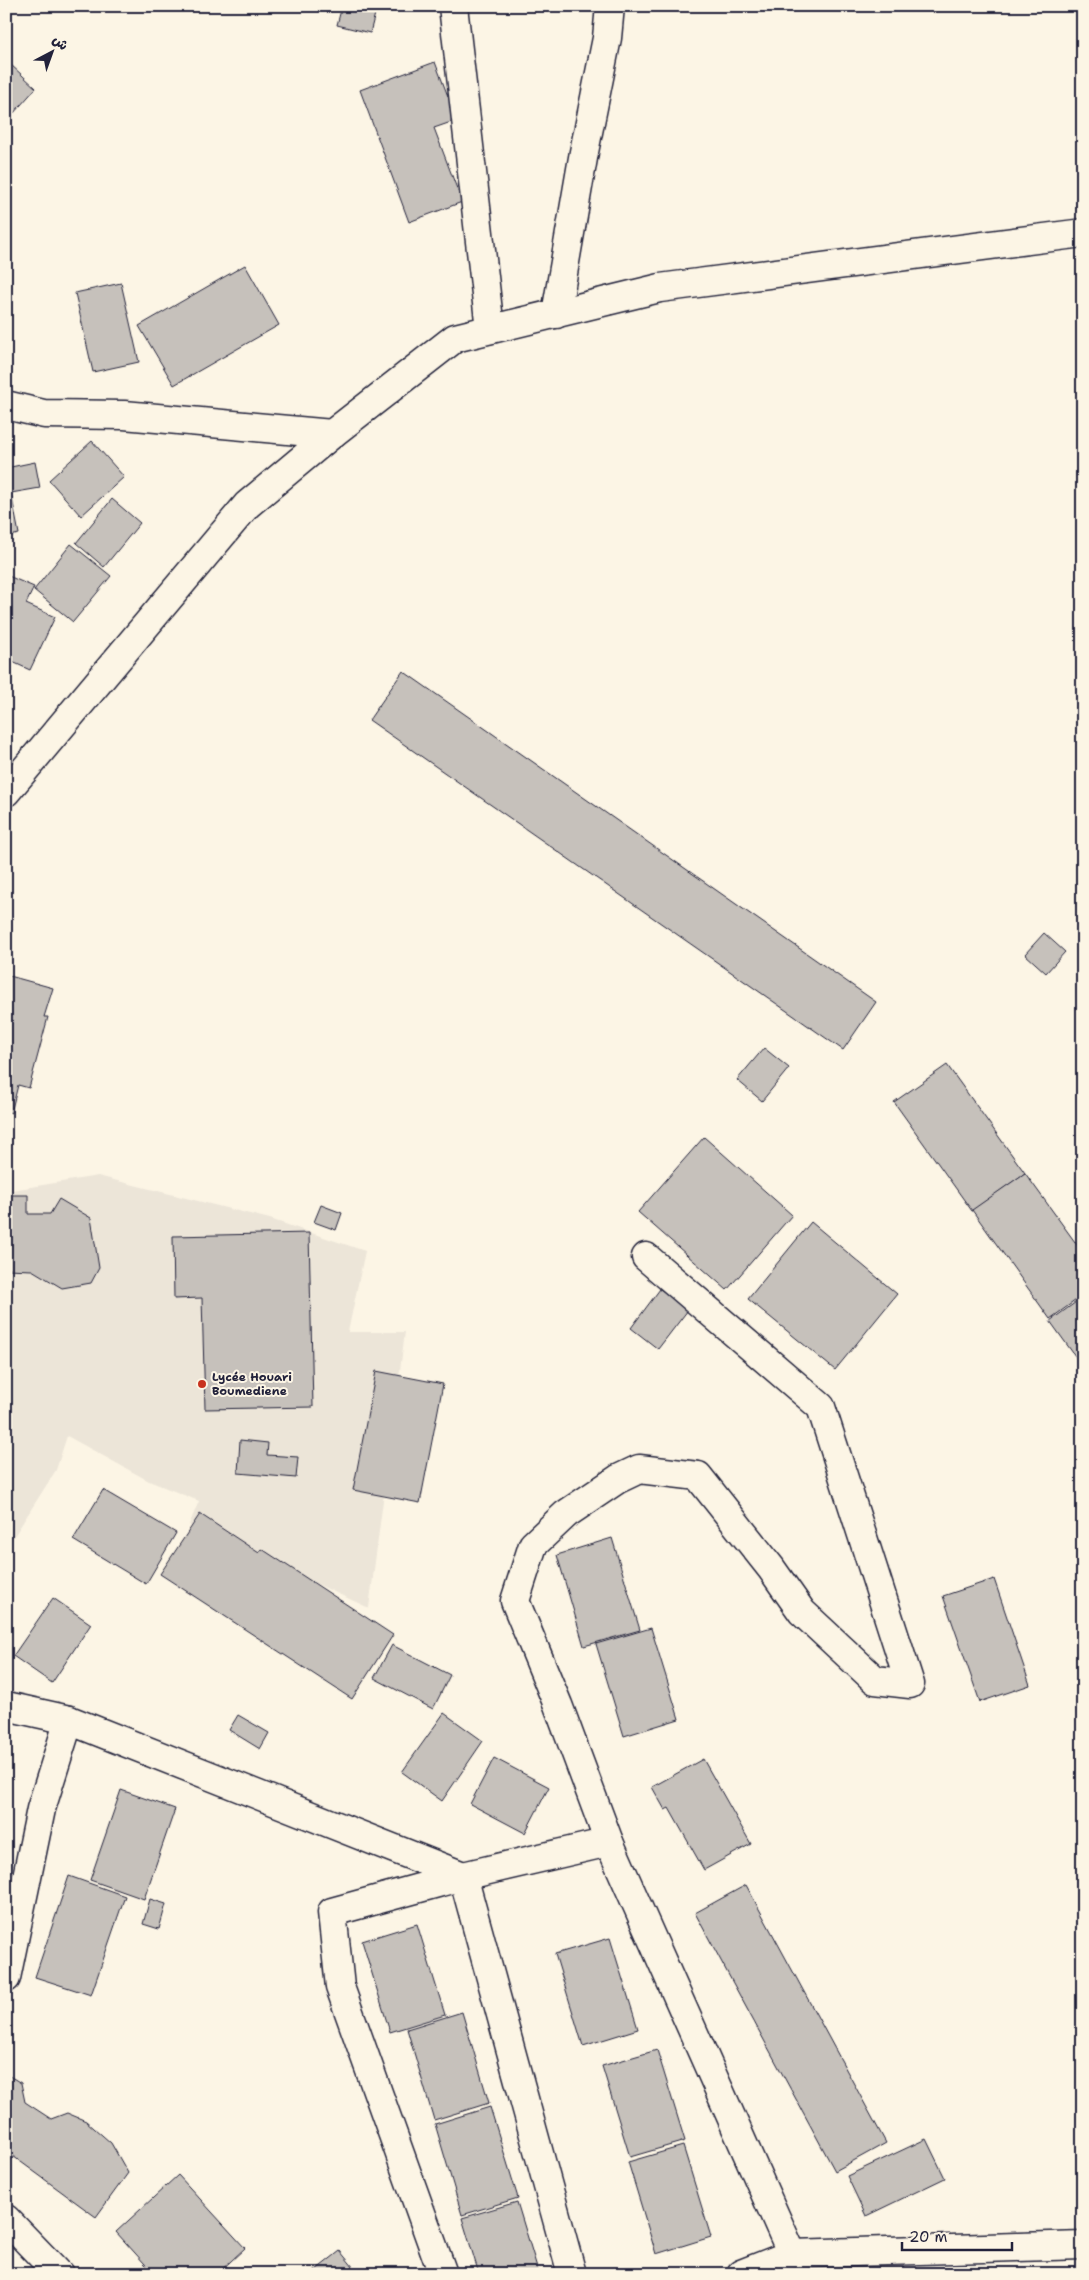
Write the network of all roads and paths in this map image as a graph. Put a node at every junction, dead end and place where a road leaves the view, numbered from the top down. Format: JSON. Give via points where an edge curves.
{"nodes":[{"id":1,"x":453,"y":6,"type":"edge"},
{"id":2,"x":610,"y":6,"type":"edge"},
{"id":3,"x":1083,"y":233,"type":"edge"},
{"id":4,"x":556,"y":314,"type":"junction"},
{"id":5,"x":490,"y":329,"type":"junction"},
{"id":6,"x":6,"y":406,"type":"edge"},
{"id":7,"x":332,"y":434,"type":"junction"},
{"id":8,"x":6,"y":792,"type":"edge"},
{"id":9,"x":646,"y":1257,"type":"dead end"},
{"id":10,"x":6,"y":1706,"type":"edge"},
{"id":11,"x":69,"y":1720,"type":"junction"},
{"id":12,"x":609,"y":1842,"type":"junction"},
{"id":13,"x":463,"y":1876,"type":"junction"},
{"id":14,"x":6,"y":1978,"type":"edge"},
{"id":15,"x":6,"y":2219,"type":"edge"},
{"id":16,"x":1083,"y":2245,"type":"edge"},
{"id":17,"x":792,"y":2254,"type":"junction"},
{"id":18,"x":59,"y":2274,"type":"edge"},
{"id":19,"x":444,"y":2274,"type":"edge"},
{"id":20,"x":572,"y":2274,"type":"edge"},
{"id":21,"x":741,"y":2274,"type":"edge"}],
"edges":[{"from":1,"to":5,"type":"street"},
{"from":2,"to":4,"type":"street","via":[[607,38]]},
{"from":3,"to":4,"type":"street","via":[[660,288]]},
{"from":4,"to":5,"type":"street"},
{"from":5,"to":7,"type":"street","via":[[454,338]]},
{"from":6,"to":7,"type":"street","via":[[44,414],[124,415]]},
{"from":7,"to":8,"type":"street","via":[[247,505]]},
{"from":9,"to":12,"type":"street","via":[[821,1407],[910,1684],[874,1680],[802,1612],[698,1476],[639,1469],[618,1479],[566,1514],[532,1545],[515,1601]]},
{"from":10,"to":11,"type":"street"},
{"from":11,"to":13,"type":"street"},
{"from":11,"to":14,"type":"street","via":[[41,1809]]},
{"from":12,"to":13,"type":"street"},
{"from":12,"to":17,"type":"street"},
{"from":13,"to":19,"type":"street","via":[[332,1912],[340,1987]]},
{"from":13,"to":20,"type":"street"},
{"from":15,"to":18,"type":"street"},
{"from":16,"to":17,"type":"street"},
{"from":17,"to":21,"type":"street"}]}
